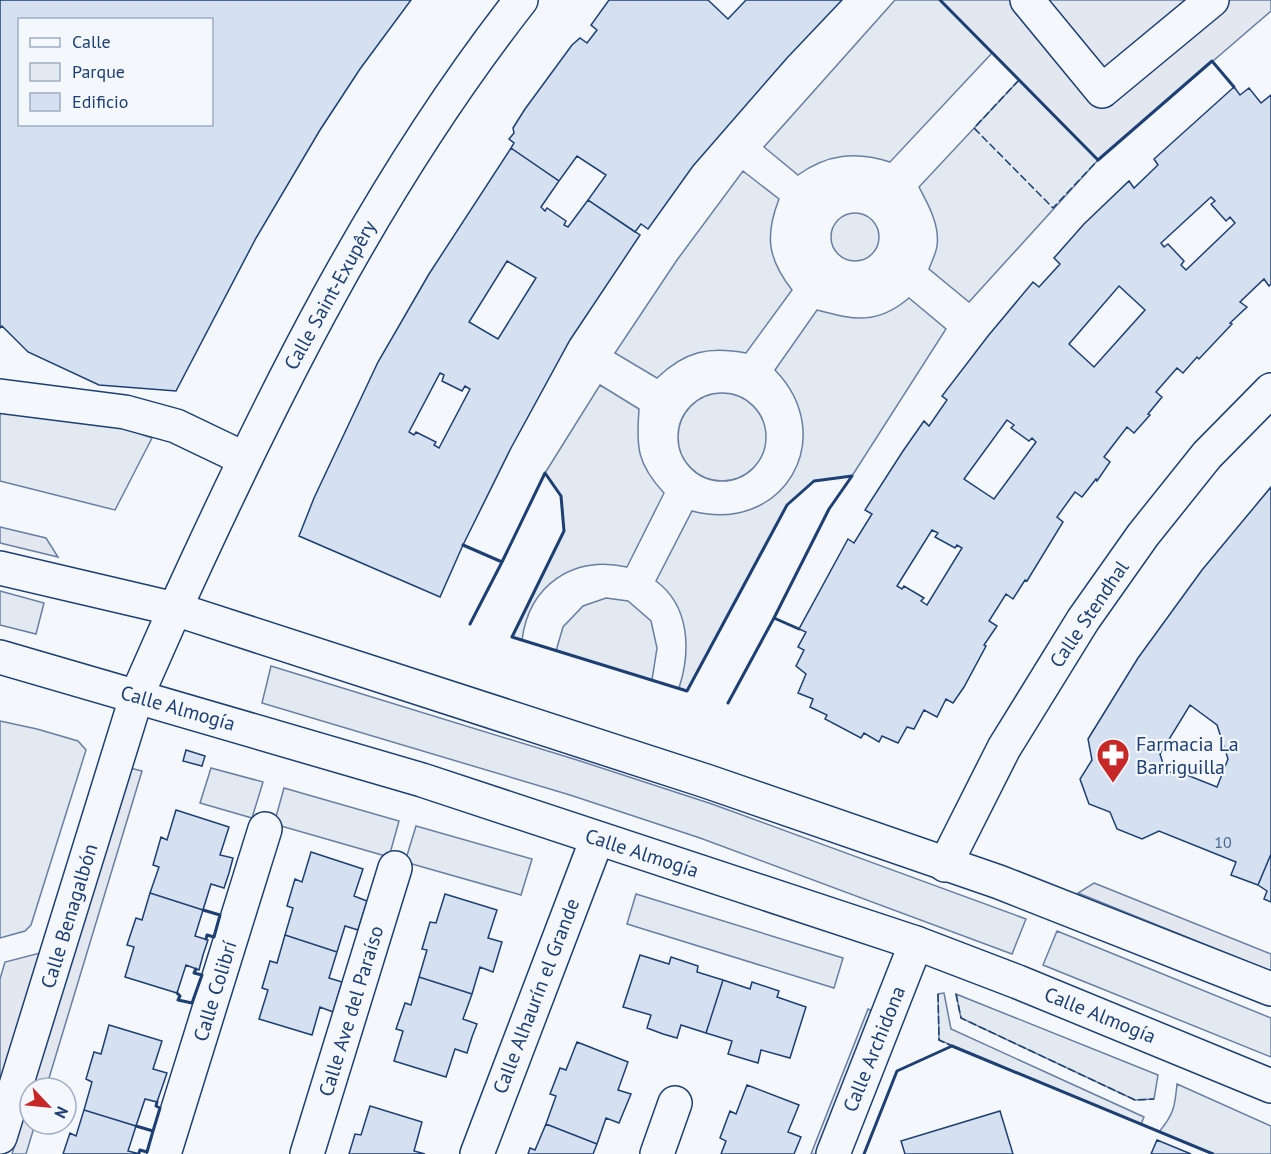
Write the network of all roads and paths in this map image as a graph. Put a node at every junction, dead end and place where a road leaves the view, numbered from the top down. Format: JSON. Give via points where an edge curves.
{"nodes":[{"id":1,"x":521,"y":0,"type":"edge"},
{"id":2,"x":1027,"y":0,"type":"edge"},
{"id":3,"x":1212,"y":0,"type":"edge"},
{"id":4,"x":1271,"y":390,"type":"edge"},
{"id":5,"x":0,"y":396,"type":"edge"},
{"id":6,"x":245,"y":459,"type":"junction"},
{"id":7,"x":0,"y":568,"type":"edge"},
{"id":8,"x":175,"y":609,"type":"junction"},
{"id":9,"x":0,"y":657,"type":"edge"},
{"id":10,"x":137,"y":695,"type":"junction"},
{"id":11,"x":265,"y":829,"type":"dead end"},
{"id":12,"x":597,"y":839,"type":"junction"},
{"id":13,"x":945,"y":865,"type":"junction"},
{"id":14,"x":394,"y":868,"type":"dead end"},
{"id":15,"x":915,"y":943,"type":"junction"},
{"id":16,"x":1271,"y":989,"type":"edge"},
{"id":17,"x":1271,"y":1086,"type":"edge"},
{"id":18,"x":675,"y":1103,"type":"dead end"},
{"id":19,"x":0,"y":1137,"type":"edge"},
{"id":20,"x":164,"y":1154,"type":"edge"},
{"id":21,"x":308,"y":1154,"type":"edge"},
{"id":22,"x":477,"y":1154,"type":"edge"},
{"id":23,"x":657,"y":1154,"type":"edge"},
{"id":24,"x":832,"y":1154,"type":"edge"}],
"edges":[{"from":1,"to":6,"type":"street","name":"Calle Saint-Exupêry","via":[[477,56],[377,209],[298,352]]},
{"from":2,"to":3,"type":"street","via":[[1101,91]]},
{"from":4,"to":13,"type":"street","name":"Calle Stendhal","via":[[1207,455],[1143,535],[1083,620],[1004,748]]},
{"from":5,"to":6,"type":"street","via":[[125,412],[176,426]]},
{"from":6,"to":8,"type":"street","name":"Calle Saint-Exupêry"},
{"from":7,"to":8,"type":"street"},
{"from":8,"to":10,"type":"street","name":"Calle Benagalbón"},
{"from":8,"to":13,"type":"street","via":[[706,781]]},
{"from":9,"to":10,"type":"street","name":"Calle Almogía"},
{"from":10,"to":12,"type":"street","name":"Calle Almogía","via":[[422,780]]},
{"from":10,"to":19,"type":"street","name":"Calle Benagalbón"},
{"from":11,"to":20,"type":"street","name":"Calle Colibrí"},
{"from":12,"to":15,"type":"street","name":"Calle Almogía"},
{"from":12,"to":22,"type":"street","name":"Calle Alhaurín el Grande"},
{"from":13,"to":16,"type":"street"},
{"from":14,"to":21,"type":"street","name":"Calle Ave del Paraíso"},
{"from":15,"to":17,"type":"street","name":"Calle Almogía"},
{"from":15,"to":24,"type":"street","name":"Calle Archidona"},
{"from":18,"to":23,"type":"street"}]}
